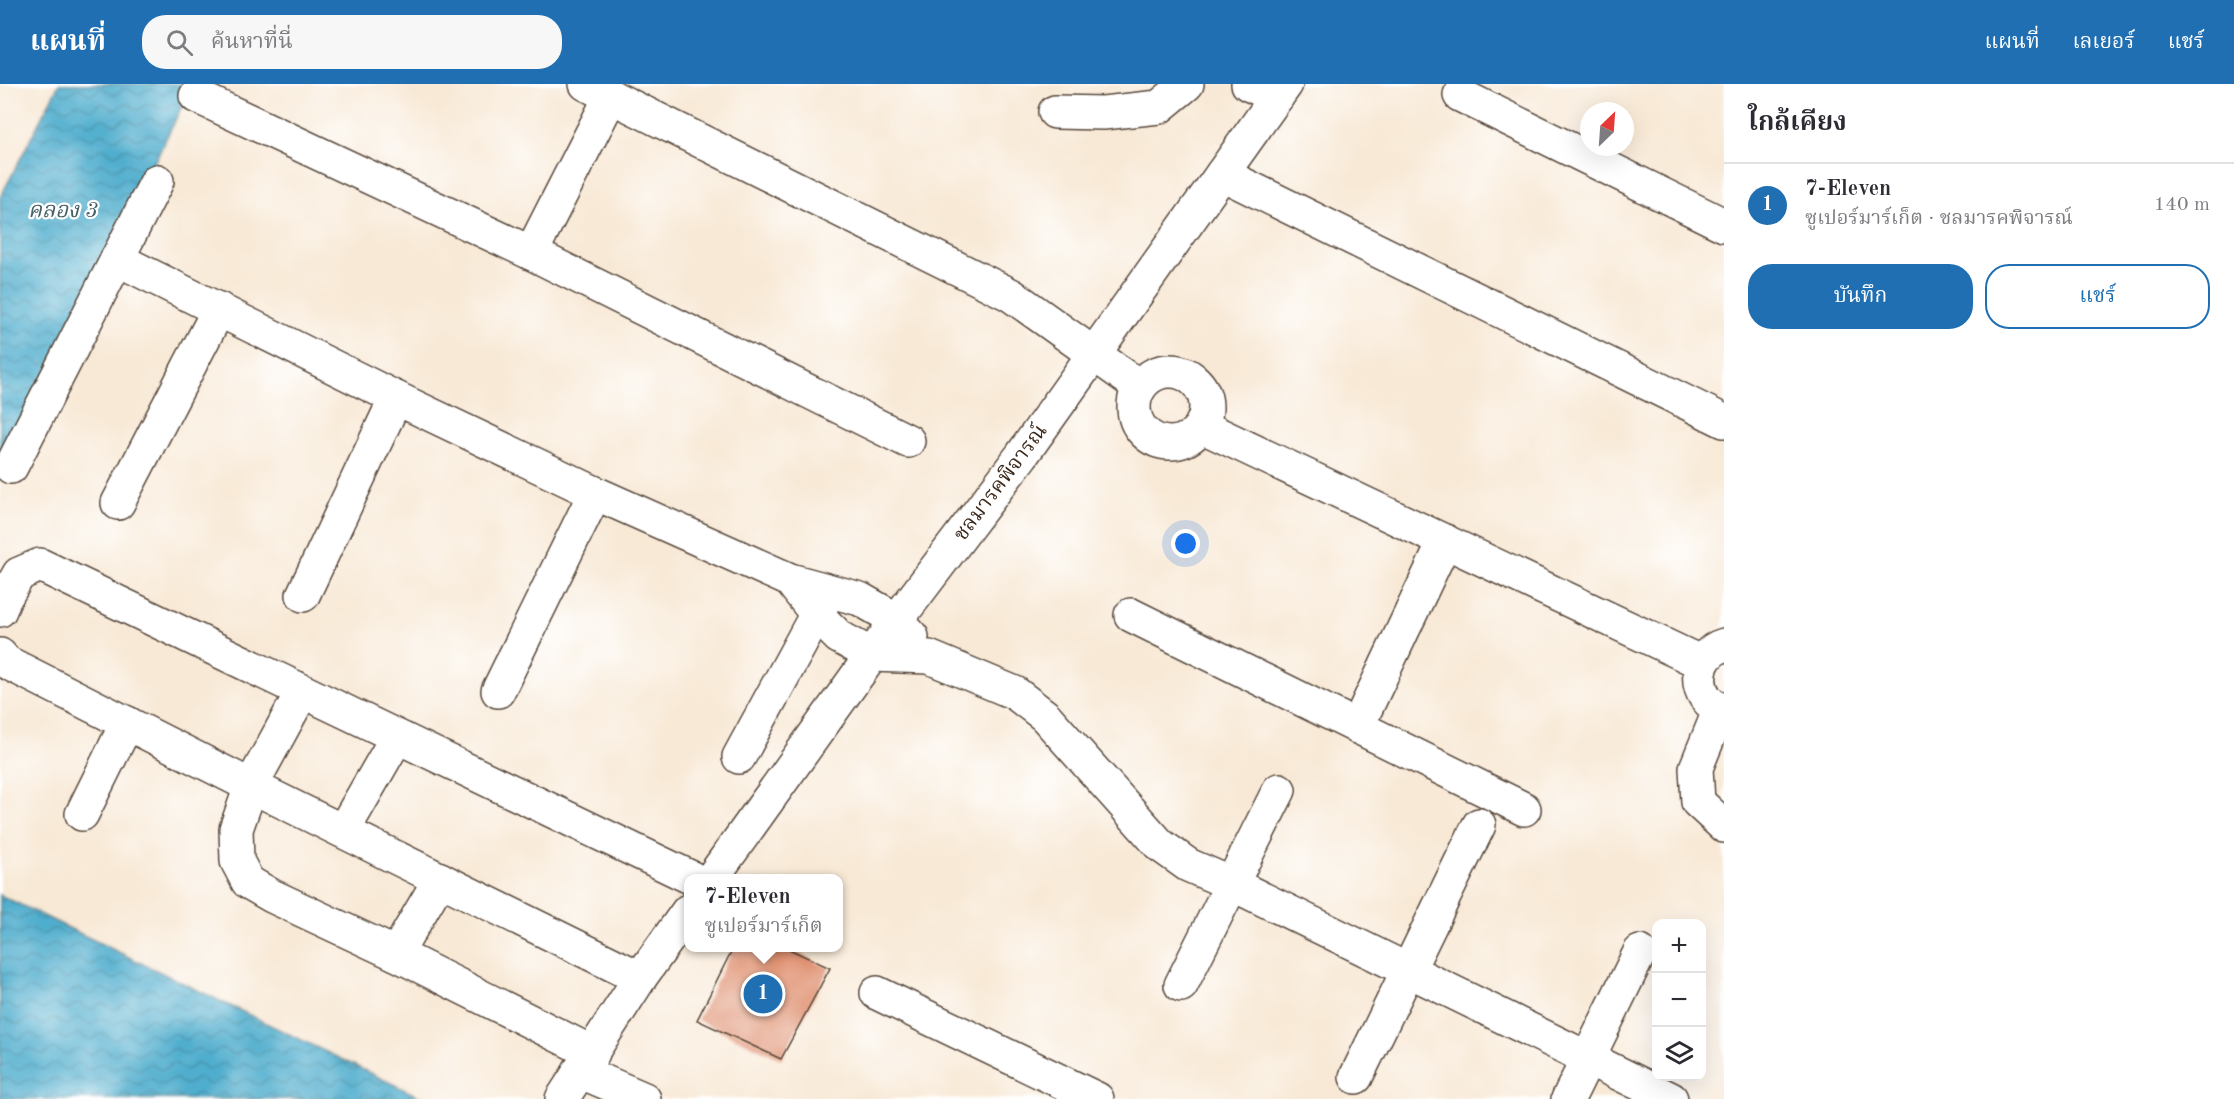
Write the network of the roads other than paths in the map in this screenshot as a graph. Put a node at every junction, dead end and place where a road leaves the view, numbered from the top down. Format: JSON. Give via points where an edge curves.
{"nodes":[{"id":1,"x":1187,"y":84,"type":"edge"},
{"id":2,"x":1270,"y":88,"type":"edge"},
{"id":3,"x":598,"y":90,"type":"edge"},
{"id":4,"x":1460,"y":95,"type":"dead end"},
{"id":5,"x":196,"y":96,"type":"dead end"},
{"id":6,"x":1055,"y":112,"type":"dead end"},
{"id":7,"x":1222,"y":174,"type":"junction"},
{"id":8,"x":157,"y":181,"type":"dead end"},
{"id":9,"x":1724,"y":225,"type":"edge"},
{"id":10,"x":531,"y":253,"type":"junction"},
{"id":11,"x":117,"y":259,"type":"junction"},
{"id":12,"x":219,"y":309,"type":"junction"},
{"id":13,"x":1094,"y":354,"type":"junction"},
{"id":14,"x":1140,"y":387,"type":"junction"},
{"id":15,"x":396,"y":398,"type":"junction"},
{"id":16,"x":1724,"y":421,"type":"edge"},
{"id":17,"x":1201,"y":426,"type":"junction"},
{"id":18,"x":908,"y":441,"type":"dead end"},
{"id":19,"x":11,"y":467,"type":"dead end"},
{"id":20,"x":595,"y":493,"type":"junction"},
{"id":21,"x":118,"y":503,"type":"dead end"},
{"id":22,"x":1445,"y":541,"type":"junction"},
{"id":23,"x":303,"y":595,"type":"dead end"},
{"id":24,"x":824,"y":603,"type":"junction"},
{"id":25,"x":0,"y":610,"type":"edge"},
{"id":26,"x":1131,"y":615,"type":"dead end"},
{"id":27,"x":897,"y":620,"type":"junction"},
{"id":28,"x":1713,"y":654,"type":"edge"},
{"id":29,"x":0,"y":655,"type":"edge"},
{"id":30,"x":872,"y":655,"type":"junction"},
{"id":31,"x":929,"y":657,"type":"junction"},
{"id":32,"x":498,"y":691,"type":"dead end"},
{"id":33,"x":302,"y":692,"type":"junction"},
{"id":34,"x":1722,"y":710,"type":"edge"},
{"id":35,"x":127,"y":723,"type":"junction"},
{"id":36,"x":1357,"y":727,"type":"junction"},
{"id":37,"x":397,"y":737,"type":"junction"},
{"id":38,"x":739,"y":757,"type":"dead end"},
{"id":39,"x":251,"y":786,"type":"junction"},
{"id":40,"x":1279,"y":790,"type":"dead end"},
{"id":41,"x":1524,"y":809,"type":"dead end"},
{"id":42,"x":82,"y":814,"type":"dead end"},
{"id":43,"x":1479,"y":825,"type":"dead end"},
{"id":44,"x":1724,"y":826,"type":"edge"},
{"id":45,"x":343,"y":831,"type":"junction"},
{"id":46,"x":716,"y":874,"type":"edge"},
{"id":47,"x":684,"y":875,"type":"edge"},
{"id":48,"x":440,"y":879,"type":"junction"},
{"id":49,"x":1232,"y":884,"type":"junction"},
{"id":50,"x":684,"y":917,"type":"edge"},
{"id":51,"x":1640,"y":952,"type":"dead end"},
{"id":52,"x":396,"y":954,"type":"junction"},
{"id":53,"x":1409,"y":971,"type":"junction"},
{"id":54,"x":640,"y":978,"type":"junction"},
{"id":55,"x":1181,"y":985,"type":"dead end"},
{"id":56,"x":877,"y":993,"type":"dead end"},
{"id":57,"x":1588,"y":1059,"type":"junction"},
{"id":58,"x":586,"y":1062,"type":"junction"},
{"id":59,"x":1356,"y":1077,"type":"dead end"},
{"id":60,"x":1062,"y":1091,"type":"edge"},
{"id":61,"x":562,"y":1099,"type":"edge"},
{"id":62,"x":644,"y":1099,"type":"edge"},
{"id":63,"x":1097,"y":1099,"type":"edge"},
{"id":64,"x":1568,"y":1099,"type":"edge"},
{"id":65,"x":1671,"y":1099,"type":"edge"}],
"edges":[{"from":1,"to":6,"type":"street","via":[[1159,106],[1103,113]]},
{"from":2,"to":7,"type":"street","name":"ชลมารคพิจารณ์"},
{"from":3,"to":10,"type":"street"},
{"from":3,"to":13,"type":"street","via":[[1011,295]]},
{"from":4,"to":9,"type":"street"},
{"from":5,"to":10,"type":"street"},
{"from":7,"to":13,"type":"street","name":"ชลมารคพิจารณ์"},
{"from":7,"to":16,"type":"street"},
{"from":8,"to":11,"type":"street"},
{"from":10,"to":18,"type":"street"},
{"from":11,"to":12,"type":"street"},
{"from":11,"to":19,"type":"street"},
{"from":12,"to":15,"type":"street"},
{"from":12,"to":21,"type":"street"},
{"from":13,"to":14,"type":"street"},
{"from":13,"to":27,"type":"street","name":"ชลมารคพิจารณ์"},
{"from":14,"to":17,"type":"street","via":[[1147,379],[1168,370],[1190,376],[1205,393],[1206,416]]},
{"from":14,"to":17,"type":"street","via":[[1135,399],[1136,418],[1156,441],[1182,441]]},
{"from":15,"to":20,"type":"street"},
{"from":15,"to":23,"type":"street"},
{"from":17,"to":22,"type":"street"},
{"from":20,"to":24,"type":"street","via":[[790,580]]},
{"from":20,"to":32,"type":"street"},
{"from":22,"to":28,"type":"street"},
{"from":22,"to":36,"type":"street"},
{"from":24,"to":27,"type":"street","via":[[860,598]]},
{"from":24,"to":30,"type":"street","via":[[839,637]]},
{"from":24,"to":38,"type":"street"},
{"from":25,"to":33,"type":"street","via":[[19,574],[40,565]]},
{"from":26,"to":36,"type":"street"},
{"from":27,"to":30,"type":"street","name":"ชลมารคพิจารณ์"},
{"from":27,"to":31,"type":"street"},
{"from":28,"to":34,"type":"street","via":[[1700,685],[1711,703]]},
{"from":29,"to":35,"type":"street","via":[[6,662]]},
{"from":30,"to":31,"type":"street"},
{"from":30,"to":46,"type":"street","name":"ชลมารคพิจารณ์"},
{"from":31,"to":49,"type":"street","via":[[1015,693],[1045,716],[1160,845],[1188,865]]},
{"from":33,"to":37,"type":"street"},
{"from":33,"to":39,"type":"street"},
{"from":34,"to":44,"type":"street","via":[[1696,768],[1698,802]]},
{"from":35,"to":39,"type":"street"},
{"from":35,"to":42,"type":"street"},
{"from":36,"to":41,"type":"street"},
{"from":37,"to":45,"type":"street"},
{"from":37,"to":47,"type":"street"},
{"from":39,"to":45,"type":"street"},
{"from":39,"to":52,"type":"street","via":[[236,829],[237,861],[248,882]]},
{"from":40,"to":49,"type":"street"},
{"from":43,"to":53,"type":"street"},
{"from":45,"to":48,"type":"street"},
{"from":48,"to":52,"type":"street"},
{"from":48,"to":54,"type":"street"},
{"from":49,"to":53,"type":"street"},
{"from":49,"to":55,"type":"street"},
{"from":50,"to":54,"type":"street"},
{"from":51,"to":57,"type":"street"},
{"from":52,"to":58,"type":"street"},
{"from":53,"to":57,"type":"street"},
{"from":53,"to":59,"type":"street"},
{"from":54,"to":58,"type":"street"},
{"from":56,"to":60,"type":"street"},
{"from":57,"to":64,"type":"street"},
{"from":57,"to":65,"type":"street"},
{"from":58,"to":61,"type":"street"},
{"from":58,"to":62,"type":"street"},
{"from":60,"to":63,"type":"street"}]}
